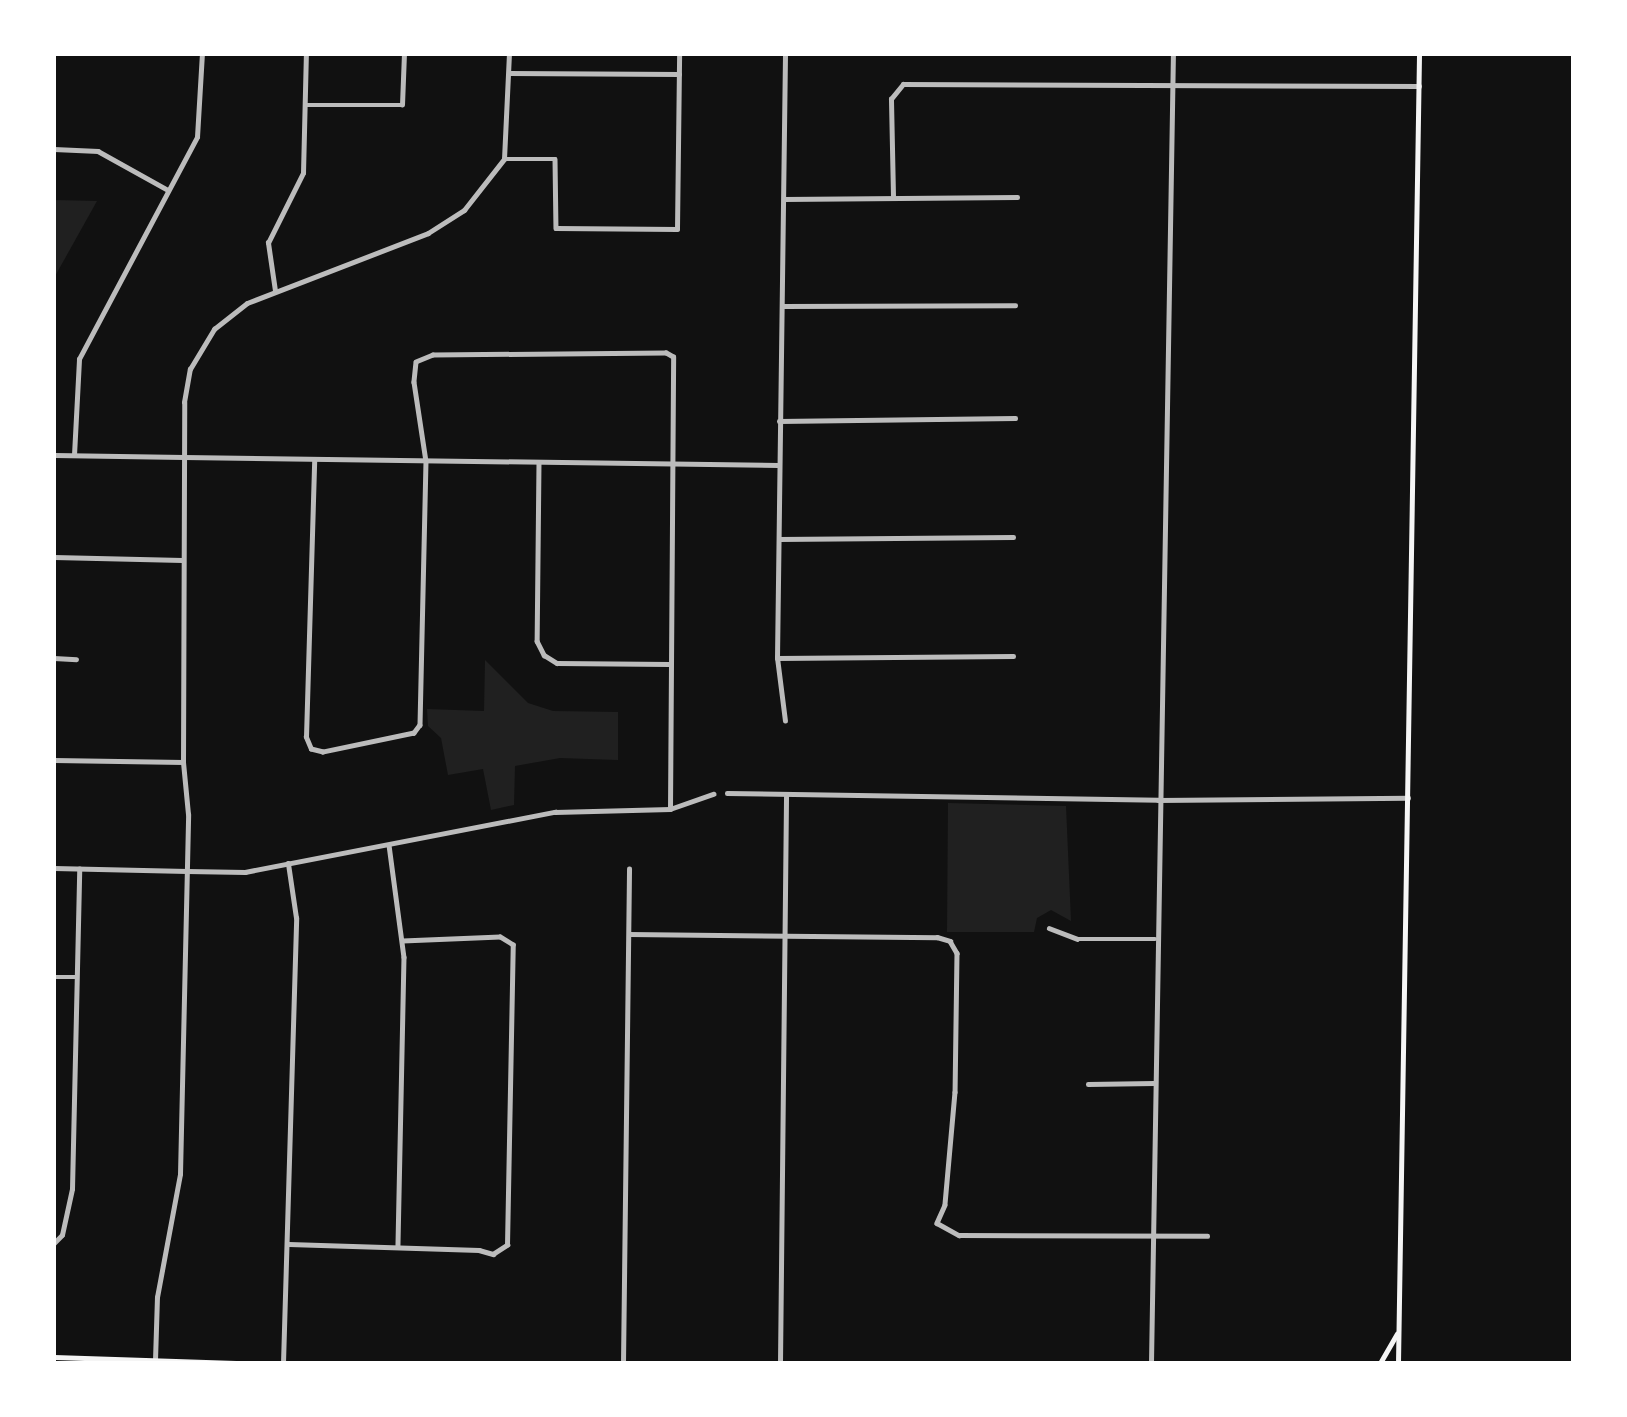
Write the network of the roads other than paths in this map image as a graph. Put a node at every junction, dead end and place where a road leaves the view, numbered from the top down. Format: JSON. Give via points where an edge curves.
{"nodes":[{"id":1,"x":202,"y":54,"type":"edge"},
{"id":2,"x":306,"y":54,"type":"edge"},
{"id":3,"x":404,"y":54,"type":"edge"},
{"id":4,"x":509,"y":54,"type":"edge"},
{"id":5,"x":679,"y":54,"type":"edge"},
{"id":6,"x":785,"y":54,"type":"edge"},
{"id":7,"x":1174,"y":54,"type":"edge"},
{"id":8,"x":1419,"y":54,"type":"edge"},
{"id":9,"x":509,"y":73,"type":"junction"},
{"id":10,"x":679,"y":74,"type":"junction"},
{"id":11,"x":1173,"y":86,"type":"junction"},
{"id":12,"x":1419,"y":86,"type":"junction"},
{"id":13,"x":305,"y":104,"type":"junction"},
{"id":14,"x":54,"y":149,"type":"edge"},
{"id":15,"x":504,"y":159,"type":"junction"},
{"id":16,"x":168,"y":190,"type":"junction"},
{"id":17,"x":893,"y":196,"type":"junction"},
{"id":18,"x":1017,"y":197,"type":"dead end"},
{"id":19,"x":784,"y":199,"type":"junction"},
{"id":20,"x":275,"y":291,"type":"junction"},
{"id":21,"x":1015,"y":305,"type":"dead end"},
{"id":22,"x":783,"y":306,"type":"junction"},
{"id":23,"x":1014,"y":418,"type":"dead end"},
{"id":24,"x":779,"y":421,"type":"junction"},
{"id":25,"x":54,"y":455,"type":"edge"},
{"id":26,"x":74,"y":455,"type":"junction"},
{"id":27,"x":184,"y":457,"type":"junction"},
{"id":28,"x":314,"y":460,"type":"junction"},
{"id":29,"x":426,"y":461,"type":"junction"},
{"id":30,"x":539,"y":463,"type":"junction"},
{"id":31,"x":673,"y":464,"type":"junction"},
{"id":32,"x":778,"y":465,"type":"junction"},
{"id":33,"x":1013,"y":537,"type":"dead end"},
{"id":34,"x":779,"y":539,"type":"junction"},
{"id":35,"x":54,"y":557,"type":"edge"},
{"id":36,"x":182,"y":560,"type":"junction"},
{"id":37,"x":1013,"y":656,"type":"dead end"},
{"id":38,"x":54,"y":658,"type":"edge"},
{"id":39,"x":777,"y":658,"type":"junction"},
{"id":40,"x":76,"y":659,"type":"dead end"},
{"id":41,"x":669,"y":664,"type":"junction"},
{"id":42,"x":785,"y":721,"type":"dead end"},
{"id":43,"x":54,"y":760,"type":"edge"},
{"id":44,"x":183,"y":762,"type":"junction"},
{"id":45,"x":727,"y":793,"type":"dead end"},
{"id":46,"x":713,"y":794,"type":"dead end"},
{"id":47,"x":786,"y":796,"type":"junction"},
{"id":48,"x":1409,"y":798,"type":"junction"},
{"id":49,"x":1158,"y":800,"type":"junction"},
{"id":50,"x":670,"y":809,"type":"junction"},
{"id":51,"x":389,"y":845,"type":"junction"},
{"id":52,"x":288,"y":864,"type":"junction"},
{"id":53,"x":54,"y":868,"type":"edge"},
{"id":54,"x":79,"y":869,"type":"junction"},
{"id":55,"x":629,"y":870,"type":"dead end"},
{"id":56,"x":187,"y":871,"type":"junction"},
{"id":57,"x":1049,"y":928,"type":"dead end"},
{"id":58,"x":629,"y":934,"type":"junction"},
{"id":59,"x":785,"y":935,"type":"junction"},
{"id":60,"x":1155,"y":939,"type":"junction"},
{"id":61,"x":402,"y":941,"type":"junction"},
{"id":62,"x":54,"y":976,"type":"edge"},
{"id":63,"x":77,"y":977,"type":"junction"},
{"id":64,"x":1154,"y":1083,"type":"junction"},
{"id":65,"x":1088,"y":1084,"type":"dead end"},
{"id":66,"x":1153,"y":1236,"type":"junction"},
{"id":67,"x":1207,"y":1236,"type":"dead end"},
{"id":68,"x":54,"y":1243,"type":"edge"},
{"id":69,"x":289,"y":1244,"type":"junction"},
{"id":70,"x":398,"y":1246,"type":"junction"},
{"id":71,"x":1398,"y":1330,"type":"junction"},
{"id":72,"x":54,"y":1357,"type":"edge"},
{"id":73,"x":155,"y":1360,"type":"junction"},
{"id":74,"x":236,"y":1363,"type":"edge"},
{"id":75,"x":283,"y":1363,"type":"edge"},
{"id":76,"x":623,"y":1363,"type":"edge"},
{"id":77,"x":780,"y":1363,"type":"edge"},
{"id":78,"x":1151,"y":1363,"type":"edge"},
{"id":79,"x":1380,"y":1363,"type":"edge"},
{"id":80,"x":1398,"y":1363,"type":"edge"}],
"edges":[{"from":1,"to":16,"type":"street","via":[[200,128]]},
{"from":2,"to":13,"type":"street"},
{"from":3,"to":13,"type":"street","via":[[402,105]]},
{"from":4,"to":9,"type":"street"},
{"from":5,"to":10,"type":"street"},
{"from":6,"to":19,"type":"street"},
{"from":7,"to":11,"type":"street"},
{"from":8,"to":12,"type":"main road"},
{"from":9,"to":10,"type":"street"},
{"from":9,"to":15,"type":"street"},
{"from":10,"to":15,"type":"street","via":[[677,229],[556,228],[555,159]]},
{"from":11,"to":12,"type":"street"},
{"from":11,"to":17,"type":"street","via":[[903,84],[891,99]]},
{"from":11,"to":49,"type":"street"},
{"from":12,"to":48,"type":"main road"},
{"from":13,"to":20,"type":"street","via":[[303,173],[268,243]]},
{"from":14,"to":16,"type":"street","via":[[98,151]]},
{"from":15,"to":20,"type":"street","via":[[482,191],[448,223]]},
{"from":16,"to":26,"type":"street","via":[[84,344],[76,377]]},
{"from":17,"to":18,"type":"street"},
{"from":17,"to":19,"type":"street"},
{"from":19,"to":22,"type":"street"},
{"from":20,"to":27,"type":"street","via":[[235,310],[197,354],[185,393]]},
{"from":21,"to":22,"type":"street"},
{"from":22,"to":24,"type":"street"},
{"from":23,"to":24,"type":"street"},
{"from":24,"to":32,"type":"street"},
{"from":25,"to":26,"type":"street"},
{"from":26,"to":27,"type":"street"},
{"from":27,"to":28,"type":"street"},
{"from":27,"to":36,"type":"street"},
{"from":28,"to":29,"type":"street"},
{"from":28,"to":29,"type":"street","via":[[306,737],[311,749],[323,752],[414,733],[420,725]]},
{"from":29,"to":30,"type":"street"},
{"from":29,"to":31,"type":"street","via":[[413,372],[424,357],[666,353],[676,362]]},
{"from":30,"to":31,"type":"street"},
{"from":30,"to":41,"type":"street","via":[[537,641],[544,655],[557,663]]},
{"from":31,"to":32,"type":"street"},
{"from":31,"to":41,"type":"street"},
{"from":32,"to":34,"type":"street"},
{"from":33,"to":34,"type":"street"},
{"from":34,"to":39,"type":"street"},
{"from":35,"to":36,"type":"street"},
{"from":36,"to":44,"type":"street"},
{"from":37,"to":39,"type":"street"},
{"from":38,"to":40,"type":"street"},
{"from":39,"to":42,"type":"street"},
{"from":41,"to":50,"type":"street"},
{"from":43,"to":44,"type":"street"},
{"from":44,"to":56,"type":"street"},
{"from":45,"to":47,"type":"street"},
{"from":46,"to":50,"type":"street"},
{"from":47,"to":49,"type":"street"},
{"from":47,"to":59,"type":"street"},
{"from":48,"to":49,"type":"street"},
{"from":48,"to":71,"type":"main road"},
{"from":49,"to":60,"type":"street"},
{"from":50,"to":51,"type":"street","via":[[555,812]]},
{"from":51,"to":52,"type":"street"},
{"from":51,"to":61,"type":"street"},
{"from":52,"to":56,"type":"street","via":[[245,872]]},
{"from":52,"to":69,"type":"street","via":[[296,918]]},
{"from":53,"to":54,"type":"street"},
{"from":54,"to":56,"type":"street"},
{"from":54,"to":63,"type":"street"},
{"from":55,"to":58,"type":"street"},
{"from":56,"to":73,"type":"street","via":[[180,1174],[157,1297]]},
{"from":57,"to":60,"type":"street","via":[[1077,939]]},
{"from":58,"to":59,"type":"street"},
{"from":58,"to":76,"type":"street"},
{"from":59,"to":66,"type":"street","via":[[937,937],[950,941],[957,953],[956,1092],[945,1205],[937,1223],[960,1235]]},
{"from":59,"to":77,"type":"street"},
{"from":60,"to":64,"type":"street"},
{"from":61,"to":70,"type":"street"},
{"from":61,"to":70,"type":"street","via":[[500,937],[511,941],[515,950],[507,1245],[493,1254]]},
{"from":62,"to":63,"type":"street"},
{"from":63,"to":68,"type":"street","via":[[72,1189],[62,1235]]},
{"from":64,"to":65,"type":"street"},
{"from":64,"to":66,"type":"street"},
{"from":66,"to":67,"type":"street"},
{"from":66,"to":78,"type":"street"},
{"from":69,"to":70,"type":"street"},
{"from":69,"to":75,"type":"street"},
{"from":71,"to":79,"type":"main road"},
{"from":71,"to":80,"type":"main road"},
{"from":72,"to":73,"type":"main road"},
{"from":73,"to":74,"type":"main road"}]}
